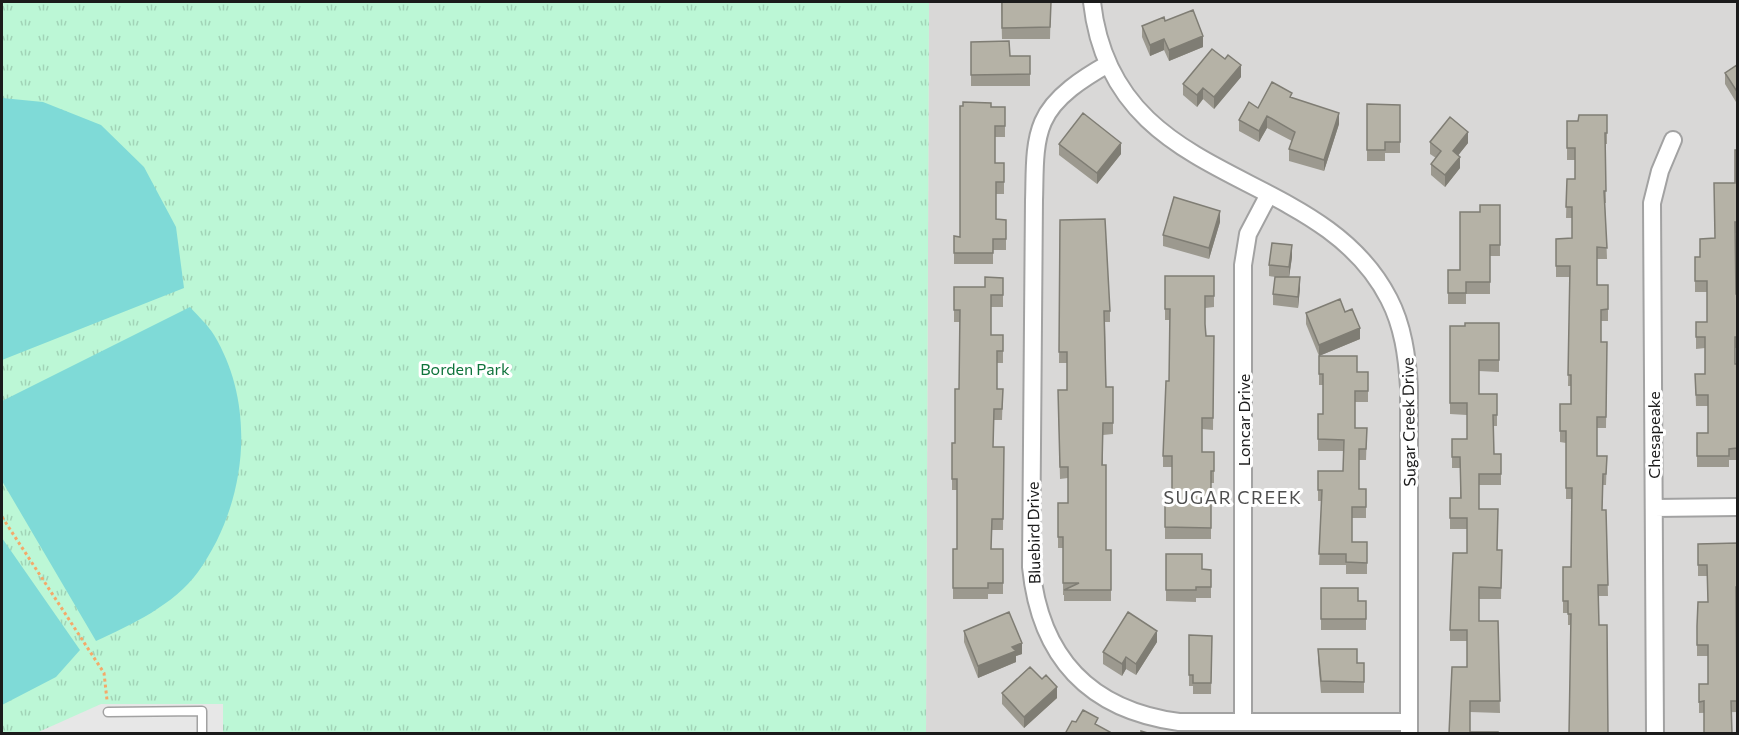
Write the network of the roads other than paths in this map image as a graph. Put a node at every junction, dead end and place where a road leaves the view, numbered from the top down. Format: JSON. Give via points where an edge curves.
{"nodes":[{"id":1,"x":1092,"y":2,"type":"edge"},
{"id":2,"x":1108,"y":64,"type":"junction"},
{"id":3,"x":1673,"y":140,"type":"dead end"},
{"id":4,"x":1268,"y":196,"type":"junction"},
{"id":5,"x":1654,"y":507,"type":"junction"},
{"id":6,"x":1737,"y":507,"type":"edge"},
{"id":7,"x":108,"y":712,"type":"road end"},
{"id":8,"x":1243,"y":722,"type":"junction"},
{"id":9,"x":1409,"y":728,"type":"edge"},
{"id":10,"x":202,"y":734,"type":"edge"},
{"id":11,"x":1655,"y":734,"type":"edge"}],
"edges":[{"from":1,"to":2,"type":"street","name":"Sugar Creek Drive"},
{"from":2,"to":4,"type":"street","name":"Sugar Creek Drive","via":[[1156,129]]},
{"from":2,"to":8,"type":"street","name":"Bluebird Drive","via":[[1086,76],[1056,103],[1043,121],[1037,146],[1033,590],[1056,651],[1078,676],[1112,703],[1155,719]]},
{"from":3,"to":5,"type":"street","name":"Chesapeake","via":[[1652,203]]},
{"from":4,"to":8,"type":"street","name":"Loncar Drive","via":[[1248,234],[1243,266]]},
{"from":4,"to":9,"type":"street","name":"Sugar Creek Drive","via":[[1320,225],[1362,261],[1389,299],[1405,343],[1409,387]]},
{"from":5,"to":6,"type":"street"},
{"from":5,"to":11,"type":"street","name":"Chesapeake"},
{"from":7,"to":10,"type":"lane","via":[[202,711]]},
{"from":8,"to":9,"type":"street","name":"Bluebird Drive"}]}
